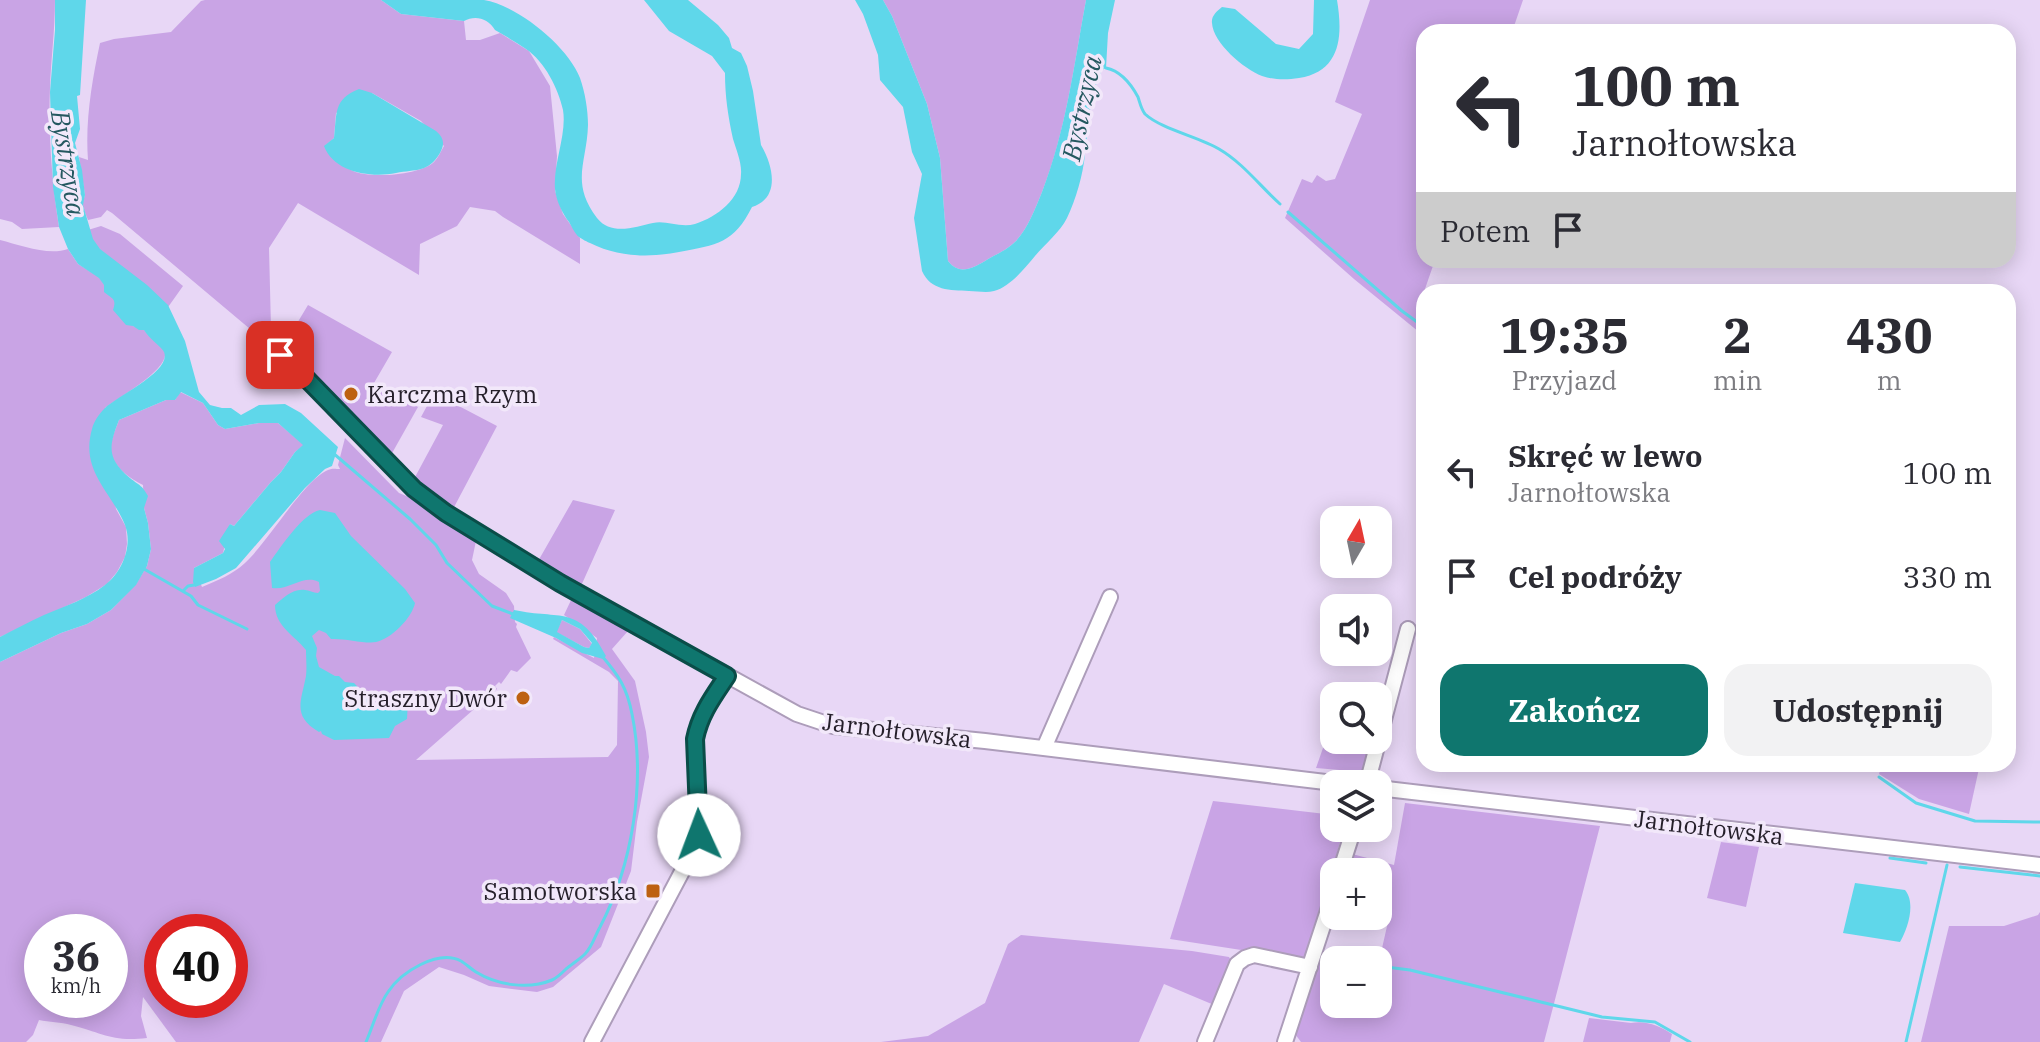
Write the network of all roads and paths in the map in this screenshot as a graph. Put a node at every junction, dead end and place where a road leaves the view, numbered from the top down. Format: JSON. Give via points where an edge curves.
{"nodes":[{"id":1,"x":280,"y":355,"type":"dead end"},
{"id":2,"x":1110,"y":597,"type":"dead end"},
{"id":3,"x":1408,"y":629,"type":"dead end"},
{"id":4,"x":727,"y":676,"type":"junction"},
{"id":5,"x":1044,"y":748,"type":"junction"},
{"id":6,"x":1371,"y":770,"type":"edge"},
{"id":7,"x":1320,"y":781,"type":"edge"},
{"id":8,"x":1392,"y":790,"type":"edge"},
{"id":9,"x":2040,"y":865,"type":"edge"},
{"id":10,"x":1322,"y":930,"type":"edge"},
{"id":11,"x":1310,"y":967,"type":"junction"},
{"id":12,"x":592,"y":1042,"type":"edge"},
{"id":13,"x":1205,"y":1042,"type":"edge"},
{"id":14,"x":1285,"y":1042,"type":"edge"}],
"edges":[{"from":1,"to":4,"type":"street","name":"Jarnołtowska","via":[[414,489],[446,513]]},
{"from":2,"to":5,"type":"street"},
{"from":3,"to":6,"type":"street"},
{"from":4,"to":5,"type":"street","name":"Jarnołtowska","via":[[797,714],[833,726]]},
{"from":4,"to":12,"type":"street","via":[[704,710],[695,739],[695,847]]},
{"from":5,"to":7,"type":"street","name":"Jarnołtowska"},
{"from":8,"to":9,"type":"street","name":"Jarnołtowska"},
{"from":10,"to":11,"type":"street"},
{"from":11,"to":13,"type":"street","via":[[1254,955],[1245,958],[1237,964]]},
{"from":11,"to":14,"type":"street"}]}
